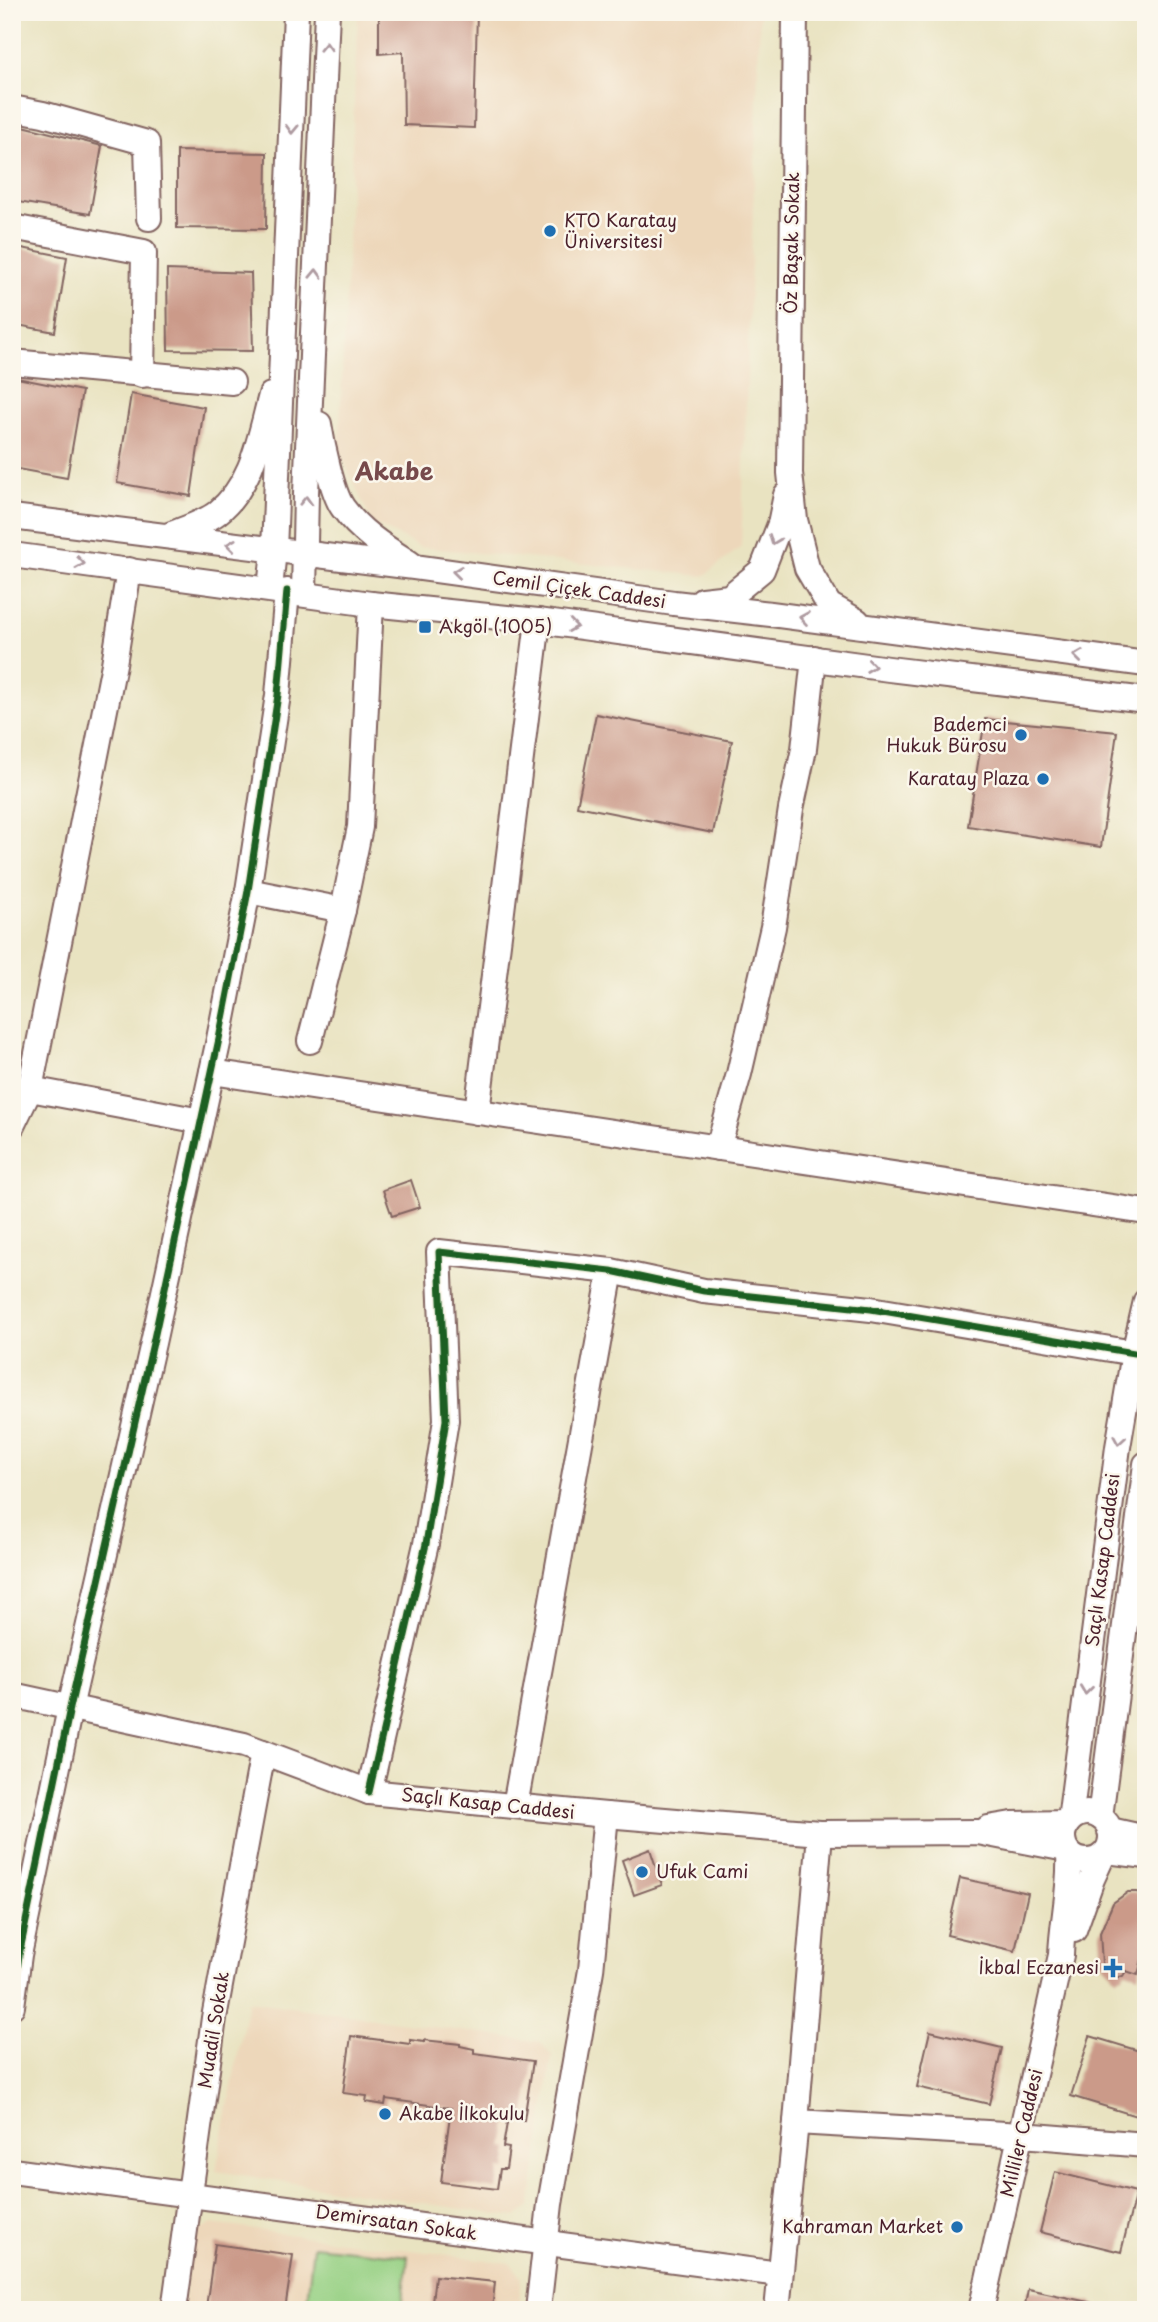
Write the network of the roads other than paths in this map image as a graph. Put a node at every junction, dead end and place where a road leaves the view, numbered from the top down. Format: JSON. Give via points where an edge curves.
{"nodes":[{"id":1,"x":296,"y":12,"type":"edge"},
{"id":2,"x":327,"y":12,"type":"edge"},
{"id":3,"x":795,"y":12,"type":"edge"},
{"id":4,"x":12,"y":108,"type":"edge"},
{"id":5,"x":149,"y":218,"type":"dead end"},
{"id":6,"x":12,"y":227,"type":"edge"},
{"id":7,"x":282,"y":354,"type":"junction"},
{"id":8,"x":12,"y":362,"type":"edge"},
{"id":9,"x":142,"y":374,"type":"junction"},
{"id":10,"x":311,"y":378,"type":"junction"},
{"id":11,"x":232,"y":382,"type":"dead end"},
{"id":12,"x":790,"y":474,"type":"junction"},
{"id":13,"x":12,"y":517,"type":"edge"},
{"id":14,"x":166,"y":537,"type":"junction"},
{"id":15,"x":274,"y":550,"type":"junction"},
{"id":16,"x":304,"y":552,"type":"junction"},
{"id":17,"x":12,"y":555,"type":"edge"},
{"id":18,"x":414,"y":567,"type":"junction"},
{"id":19,"x":129,"y":570,"type":"junction"},
{"id":20,"x":287,"y":591,"type":"junction"},
{"id":21,"x":674,"y":603,"type":"junction"},
{"id":22,"x":371,"y":604,"type":"junction"},
{"id":23,"x":538,"y":621,"type":"junction"},
{"id":24,"x":870,"y":628,"type":"junction"},
{"id":25,"x":814,"y":659,"type":"junction"},
{"id":26,"x":1146,"y":664,"type":"edge"},
{"id":27,"x":1146,"y":700,"type":"edge"},
{"id":28,"x":248,"y":891,"type":"junction"},
{"id":29,"x":343,"y":910,"type":"junction"},
{"id":30,"x":310,"y":1041,"type":"dead end"},
{"id":31,"x":212,"y":1072,"type":"junction"},
{"id":32,"x":30,"y":1088,"type":"junction"},
{"id":33,"x":477,"y":1112,"type":"junction"},
{"id":34,"x":201,"y":1121,"type":"junction"},
{"id":35,"x":12,"y":1126,"type":"edge"},
{"id":36,"x":718,"y":1148,"type":"junction"},
{"id":37,"x":1146,"y":1212,"type":"edge"},
{"id":38,"x":611,"y":1271,"type":"junction"},
{"id":39,"x":1146,"y":1301,"type":"edge"},
{"id":40,"x":1134,"y":1353,"type":"junction"},
{"id":41,"x":1146,"y":1464,"type":"edge"},
{"id":42,"x":1139,"y":1571,"type":"edge"},
{"id":43,"x":12,"y":1695,"type":"edge"},
{"id":44,"x":70,"y":1708,"type":"junction"},
{"id":45,"x":263,"y":1752,"type":"junction"},
{"id":46,"x":369,"y":1792,"type":"junction"},
{"id":47,"x":515,"y":1807,"type":"junction"},
{"id":48,"x":606,"y":1815,"type":"junction"},
{"id":49,"x":1069,"y":1822,"type":"junction"},
{"id":50,"x":978,"y":1832,"type":"junction"},
{"id":51,"x":820,"y":1833,"type":"junction"},
{"id":52,"x":1105,"y":1838,"type":"junction"},
{"id":53,"x":1146,"y":1838,"type":"edge"},
{"id":54,"x":1067,"y":1851,"type":"junction"},
{"id":55,"x":1146,"y":1856,"type":"edge"},
{"id":56,"x":1061,"y":1955,"type":"junction"},
{"id":57,"x":12,"y":2006,"type":"edge"},
{"id":58,"x":796,"y":2122,"type":"junction"},
{"id":59,"x":1022,"y":2135,"type":"junction"},
{"id":60,"x":1146,"y":2145,"type":"edge"},
{"id":61,"x":12,"y":2171,"type":"edge"},
{"id":62,"x":190,"y":2193,"type":"junction"},
{"id":63,"x":546,"y":2244,"type":"junction"},
{"id":64,"x":779,"y":2274,"type":"junction"},
{"id":65,"x":174,"y":2310,"type":"edge"},
{"id":66,"x":538,"y":2310,"type":"edge"},
{"id":67,"x":777,"y":2310,"type":"edge"},
{"id":68,"x":981,"y":2310,"type":"edge"}],
"edges":[{"from":1,"to":7,"type":"street","one_way":true},
{"from":10,"to":2,"type":"street","one_way":true},
{"from":3,"to":12,"type":"street","name":"Öz Başak Sokak"},
{"from":4,"to":5,"type":"street","via":[[147,143]]},
{"from":6,"to":9,"type":"street","via":[[144,252]]},
{"from":7,"to":14,"type":"street","via":[[251,468],[237,493],[216,514]]},
{"from":7,"to":15,"type":"street"},
{"from":8,"to":9,"type":"street"},
{"from":9,"to":11,"type":"street"},
{"from":16,"to":10,"type":"street","one_way":true},
{"from":10,"to":18,"type":"street","via":[[324,453],[341,506],[367,535]]},
{"from":12,"to":21,"type":"street","one_way":true,"via":[[780,524],[762,570],[729,597]]},
{"from":12,"to":24,"type":"street","via":[[807,568],[829,605]]},
{"from":13,"to":14,"type":"street","name":"Cemil Çiçek Caddesi"},
{"from":15,"to":14,"type":"street","name":"Cemil Çiçek Caddesi","one_way":true},
{"from":15,"to":16,"type":"street","name":"Cemil Çiçek Caddesi"},
{"from":15,"to":20,"type":"street"},
{"from":16,"to":18,"type":"street","name":"Cemil Çiçek Caddesi"},
{"from":16,"to":20,"type":"street"},
{"from":17,"to":19,"type":"street","name":"Cemil Çiçek Caddesi","one_way":true},
{"from":21,"to":18,"type":"street","name":"Cemil Çiçek Caddesi","one_way":true},
{"from":19,"to":20,"type":"street","name":"Cemil Çiçek Caddesi"},
{"from":19,"to":32,"type":"street"},
{"from":20,"to":22,"type":"street","name":"Cemil Çiçek Caddesi"},
{"from":20,"to":28,"type":"street","via":[[278,695]]},
{"from":24,"to":21,"type":"street","name":"Cemil Çiçek Caddesi","one_way":true},
{"from":22,"to":23,"type":"street","name":"Cemil Çiçek Caddesi"},
{"from":22,"to":29,"type":"street","via":[[360,827]]},
{"from":23,"to":25,"type":"street","name":"Cemil Çiçek Caddesi","one_way":true},
{"from":23,"to":33,"type":"street"},
{"from":26,"to":24,"type":"street","name":"Cemil Çiçek Caddesi","one_way":true},
{"from":25,"to":27,"type":"street","name":"Cemil Çiçek Caddesi","one_way":true},
{"from":25,"to":36,"type":"street","via":[[804,749],[773,927]]},
{"from":28,"to":29,"type":"street"},
{"from":28,"to":31,"type":"street"},
{"from":29,"to":30,"type":"street"},
{"from":31,"to":33,"type":"street"},
{"from":31,"to":34,"type":"street"},
{"from":32,"to":34,"type":"street"},
{"from":32,"to":35,"type":"street"},
{"from":33,"to":36,"type":"street"},
{"from":34,"to":44,"type":"street"},
{"from":36,"to":37,"type":"street"},
{"from":38,"to":40,"type":"street","via":[[705,1291],[871,1309]]},
{"from":38,"to":46,"type":"street","via":[[439,1252],[446,1420],[426,1544]]},
{"from":38,"to":47,"type":"street"},
{"from":39,"to":40,"type":"street","name":"Saçlı Kasap Caddesi"},
{"from":40,"to":49,"type":"street","name":"Saçlı Kasap Caddesi","one_way":true},
{"from":41,"to":42,"type":"street","name":"Saçlı Kasap Caddesi"},
{"from":42,"to":52,"type":"street","name":"Saçlı Kasap Caddesi"},
{"from":43,"to":44,"type":"street","name":"Saçlı Kasap Caddesi"},
{"from":44,"to":45,"type":"street","name":"Saçlı Kasap Caddesi"},
{"from":44,"to":57,"type":"street"},
{"from":45,"to":46,"type":"street","name":"Saçlı Kasap Caddesi"},
{"from":45,"to":62,"type":"street","name":"Muadil Sokak","via":[[214,2018]]},
{"from":46,"to":47,"type":"street","name":"Saçlı Kasap Caddesi"},
{"from":47,"to":48,"type":"street","name":"Saçlı Kasap Caddesi"},
{"from":48,"to":51,"type":"street","name":"Saçlı Kasap Caddesi"},
{"from":48,"to":63,"type":"street","via":[[591,1970]]},
{"from":49,"to":50,"type":"street","name":"Saçlı Kasap Caddesi","via":[[1012,1824]]},
{"from":49,"to":52,"type":"street","via":[[1085,1813]]},
{"from":49,"to":54,"type":"street","via":[[1063,1833]]},
{"from":50,"to":51,"type":"street","name":"Saçlı Kasap Caddesi"},
{"from":50,"to":54,"type":"street","name":"Saçlı Kasap Caddesi"},
{"from":51,"to":58,"type":"street"},
{"from":52,"to":53,"type":"street"},
{"from":52,"to":54,"type":"street","via":[[1089,1861],[1078,1860]]},
{"from":52,"to":55,"type":"street"},
{"from":52,"to":56,"type":"street","name":"Milliler Caddesi"},
{"from":54,"to":56,"type":"street","name":"Milliler Caddesi","via":[[1069,1882]]},
{"from":56,"to":59,"type":"street","name":"Milliler Caddesi"},
{"from":58,"to":59,"type":"street"},
{"from":58,"to":64,"type":"street"},
{"from":59,"to":60,"type":"street"},
{"from":59,"to":68,"type":"street","name":"Milliler Caddesi"},
{"from":61,"to":62,"type":"street","name":"Demirsatan Sokak"},
{"from":62,"to":63,"type":"street","name":"Demirsatan Sokak"},
{"from":62,"to":65,"type":"street","name":"Muadil Sokak"},
{"from":63,"to":64,"type":"street","name":"Demirsatan Sokak"},
{"from":63,"to":66,"type":"street"},
{"from":64,"to":67,"type":"street"}]}
